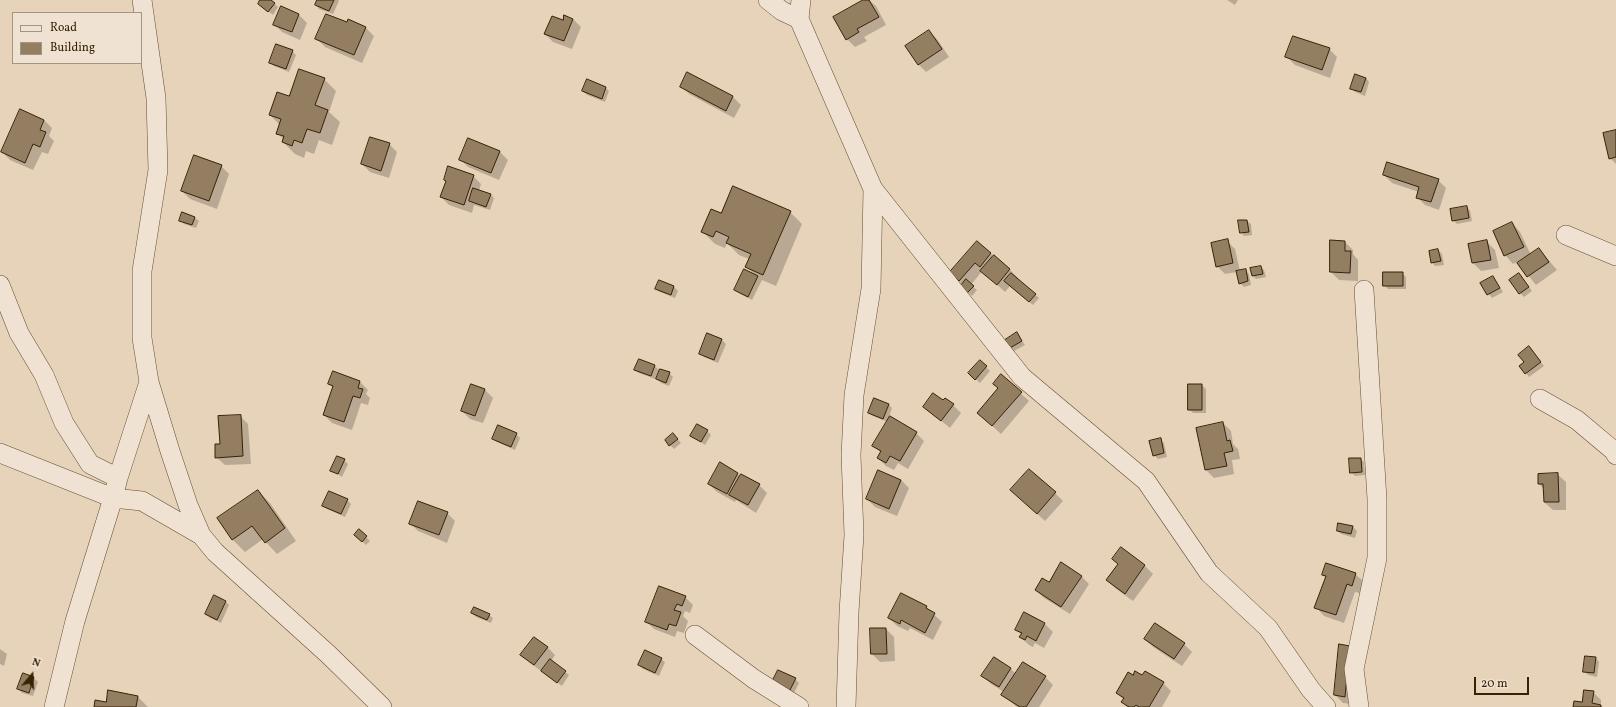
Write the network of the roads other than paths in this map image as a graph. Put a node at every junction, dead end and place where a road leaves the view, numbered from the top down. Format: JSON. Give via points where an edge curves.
{"nodes":[{"id":1,"x":142,"y":0,"type":"edge"},
{"id":2,"x":768,"y":0,"type":"edge"},
{"id":3,"x":801,"y":0,"type":"edge"},
{"id":4,"x":799,"y":19,"type":"junction"},
{"id":5,"x":872,"y":189,"type":"junction"},
{"id":6,"x":1566,"y":235,"type":"dead end"},
{"id":7,"x":1616,"y":256,"type":"edge"},
{"id":8,"x":0,"y":284,"type":"edge"},
{"id":9,"x":1364,"y":290,"type":"dead end"},
{"id":10,"x":149,"y":382,"type":"junction"},
{"id":11,"x":1540,"y":399,"type":"dead end"},
{"id":12,"x":0,"y":453,"type":"edge"},
{"id":13,"x":1616,"y":455,"type":"edge"},
{"id":14,"x":118,"y":478,"type":"junction"},
{"id":15,"x":113,"y":498,"type":"junction"},
{"id":16,"x":201,"y":535,"type":"junction"},
{"id":17,"x":695,"y":635,"type":"dead end"},
{"id":18,"x":54,"y":707,"type":"edge"},
{"id":19,"x":382,"y":707,"type":"edge"},
{"id":20,"x":799,"y":707,"type":"edge"},
{"id":21,"x":846,"y":707,"type":"edge"},
{"id":22,"x":1326,"y":707,"type":"edge"},
{"id":23,"x":1359,"y":707,"type":"edge"}],
"edges":[{"from":1,"to":10,"type":"street","via":[[156,98],[158,170],[142,271],[142,338]]},
{"from":2,"to":4,"type":"street","via":[[782,12]]},
{"from":3,"to":4,"type":"street"},
{"from":4,"to":5,"type":"street"},
{"from":5,"to":21,"type":"street","via":[[872,289],[854,395],[854,535]]},
{"from":5,"to":22,"type":"street","via":[[1022,377],[1146,481],[1209,573],[1268,628],[1311,690]]},
{"from":6,"to":7,"type":"street"},
{"from":8,"to":14,"type":"street","via":[[19,333],[44,375],[64,423],[90,464]]},
{"from":9,"to":23,"type":"street","via":[[1377,500],[1378,558],[1354,669]]},
{"from":10,"to":14,"type":"street"},
{"from":10,"to":16,"type":"street","via":[[188,505]]},
{"from":11,"to":13,"type":"street","via":[[1577,420]]},
{"from":12,"to":15,"type":"street"},
{"from":14,"to":15,"type":"street"},
{"from":15,"to":16,"type":"street","via":[[142,501]]},
{"from":15,"to":18,"type":"street","via":[[75,621]]},
{"from":16,"to":19,"type":"street","via":[[215,552],[329,655]]},
{"from":17,"to":20,"type":"street","via":[[754,679]]}]}
